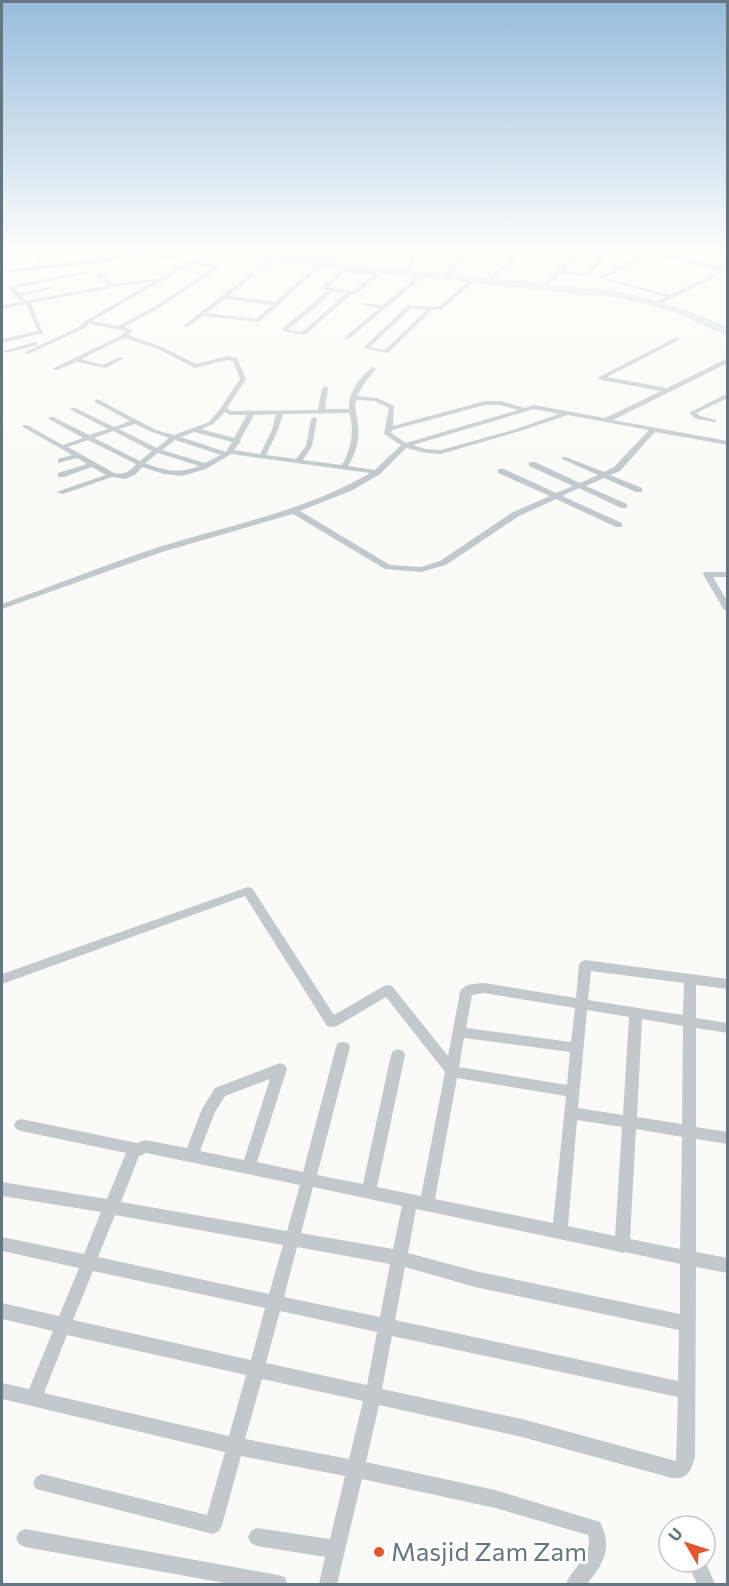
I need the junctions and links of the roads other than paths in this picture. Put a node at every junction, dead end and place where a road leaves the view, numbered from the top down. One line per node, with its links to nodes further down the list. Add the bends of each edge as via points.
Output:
1 (38, 323): 14 (street)
2 (86, 323): 12 (street); 14 (street); 18 (street)
3 (127, 323): 12 (street)
4 (190, 323): 11 (street)
5 (292, 323): 6 (street, via 286,331 303,334)
6 (315, 323)
7 (364, 323): 16 (street)
8 (392, 323): 21 (street, via 366,348)
9 (416, 323): 21 (street)
10 (712, 323): 13 (highway)
11 (186, 326)
12 (118, 328): 15 (street, via 130,330)
13 (728, 331)
14 (44, 333): 18 (street); 19 (street)
15 (124, 336): 26 (street); 37 (street, via 193,365 235,359 243,379)
16 (347, 338)
17 (677, 339): 31 (street, via 601,378)
18 (54, 340): 20 (street); 22 (street)
19 (2, 341)
20 (4, 351): 23 (street)
21 (386, 352): 24 (street)
22 (26, 354)
23 (35, 357)
24 (378, 357)
25 (121, 358): 26 (street, via 104,367)
26 (77, 360): 28 (street)
27 (728, 360): 31 (street)
28 (56, 369)
29 (373, 369): 33 (street)
30 (325, 388): 38 (street)
31 (667, 390): 47 (street)
32 (728, 395): 48 (street, via 692,413)
33 (353, 398): 39 (street); 43 (street, via 384,402 392,407)
34 (97, 401): 46 (street)
35 (73, 409): 51 (street)
36 (525, 409): 41 (street); 49 (street, via 489,403); 59 (street)
37 (224, 410): 42 (street); 54 (street, via 211,423)
38 (321, 411): 39 (street); 40 (street)
39 (352, 411): 72 (street, via 354,443)
40 (280, 413): 42 (street); 64 (street)
41 (568, 413): 47 (street); 59 (street, via 441,452)
42 (251, 414): 57 (street)
43 (391, 416): 49 (street); 52 (street)
44 (51, 418): 56 (street)
45 (314, 419): 67 (street, via 309,446)
46 (136, 420): 51 (street); 55 (street)
47 (607, 420): 53 (street)
48 (714, 421)
49 (416, 422): 52 (street)
50 (25, 426): 60 (street)
51 (112, 429): 56 (street); 61 (street)
52 (389, 429): 59 (street, via 389,437)
53 (654, 429): 58 (street); 76 (street, via 620,467)
54 (195, 430): 55 (street); 57 (street)
55 (175, 437): 61 (street); 62 (street)
56 (88, 438): 60 (street); 68 (street)
57 (238, 441): 62 (street)
58 (728, 443)
59 (405, 445): 74 (street)
60 (63, 447): 63 (street)
61 (158, 451): 68 (street); 71 (street)
62 (228, 453): 64 (street); 71 (street)
63 (78, 456): 66 (street); 69 (street)
64 (262, 456): 67 (street)
65 (564, 458): 76 (street)
66 (62, 461)
67 (298, 461): 72 (street)
68 (141, 463): 71 (street, via 172,475); 75 (street, via 132,473)
69 (94, 464): 75 (street); 77 (street)
70 (532, 464): 78 (street)
71 (206, 466)
72 (344, 467): 74 (street)
73 (501, 471): 81 (street)
74 (377, 472): 83 (street)
75 (112, 475): 80 (street)
76 (604, 475): 78 (street); 79 (street)
77 (61, 476)
78 (579, 486): 81 (street); 82 (street)
79 (639, 490)
80 (60, 492)
81 (555, 497): 83 (street, via 516,514 443,562 421,570 388,567); 84 (street)
82 (624, 506)
83 (294, 511): 86 (street, via 159,550)
84 (619, 525)
85 (728, 575): 87 (street, via 707,574)
86 (2, 607)
87 (727, 609)
88 (2, 979): 99 (street, via 249,891 332,1022 388,990)
89 (690, 979): 90 (street); 91 (street, via 585,964); 93 (street)
90 (728, 984)
91 (581, 1004): 92 (street); 95 (street, via 484,988 469,990 463,998); 97 (street)
92 (636, 1013): 93 (street); 102 (street)
93 (690, 1022): 94 (street); 104 (street)
94 (728, 1028)
95 (459, 1032): 97 (street); 99 (street)
96 (343, 1047): 109 (street)
97 (578, 1048): 100 (street)
98 (398, 1055): 111 (street)
99 (452, 1071): 100 (street); 113 (street)
100 (574, 1092): 101 (street)
101 (572, 1113): 102 (street); 115 (street)
102 (629, 1122): 104 (street); 118 (street)
103 (21, 1125): 106 (street)
104 (689, 1132): 105 (street); 120 (street)
105 (728, 1138)
106 (136, 1149): 107 (street, via 145,1146); 114 (street)
107 (191, 1156): 108 (street); 108 (street, via 213,1099 220,1092 280,1069)
108 (248, 1168): 109 (street)
109 (306, 1181): 111 (street); 116 (street)
110 (2, 1189): 114 (street)
111 (368, 1193): 112 (street)
112 (410, 1201): 113 (street); 119 (street)
113 (427, 1204): 115 (street)
114 (111, 1207): 116 (street); 121 (street)
115 (560, 1232): 118 (street)
116 (292, 1239): 119 (street); 123 (street)
117 (2, 1244): 121 (street)
118 (622, 1246): 120 (street)
119 (400, 1258): 125 (street, via 475,1279); 127 (street)
120 (688, 1258): 122 (street); 125 (street)
121 (87, 1263): 123 (street); 126 (street)
122 (728, 1266)
123 (276, 1302): 127 (street); 128 (street)
124 (2, 1311): 126 (street)
125 (688, 1324): 130 (street)
126 (63, 1325): 128 (street); 132 (street)
127 (387, 1325): 130 (street); 131 (street)
128 (255, 1368): 131 (street); 133 (street)
129 (2, 1391): 132 (street)
130 (687, 1391): 131 (street, via 686,1457 680,1470 522,1428)
131 (373, 1395): 134 (street)
132 (33, 1399): 133 (street)
133 (235, 1446): 134 (street); 135 (street, via 213,1525)
134 (356, 1469): 138 (street); 141 (street, via 495,1499 594,1528 601,1544 594,1561)
135 (42, 1483)
136 (257, 1537): 138 (street)
137 (25, 1538): 139 (street)
138 (335, 1549): 140 (street)
139 (278, 1584)
140 (328, 1584)
141 (575, 1584)

